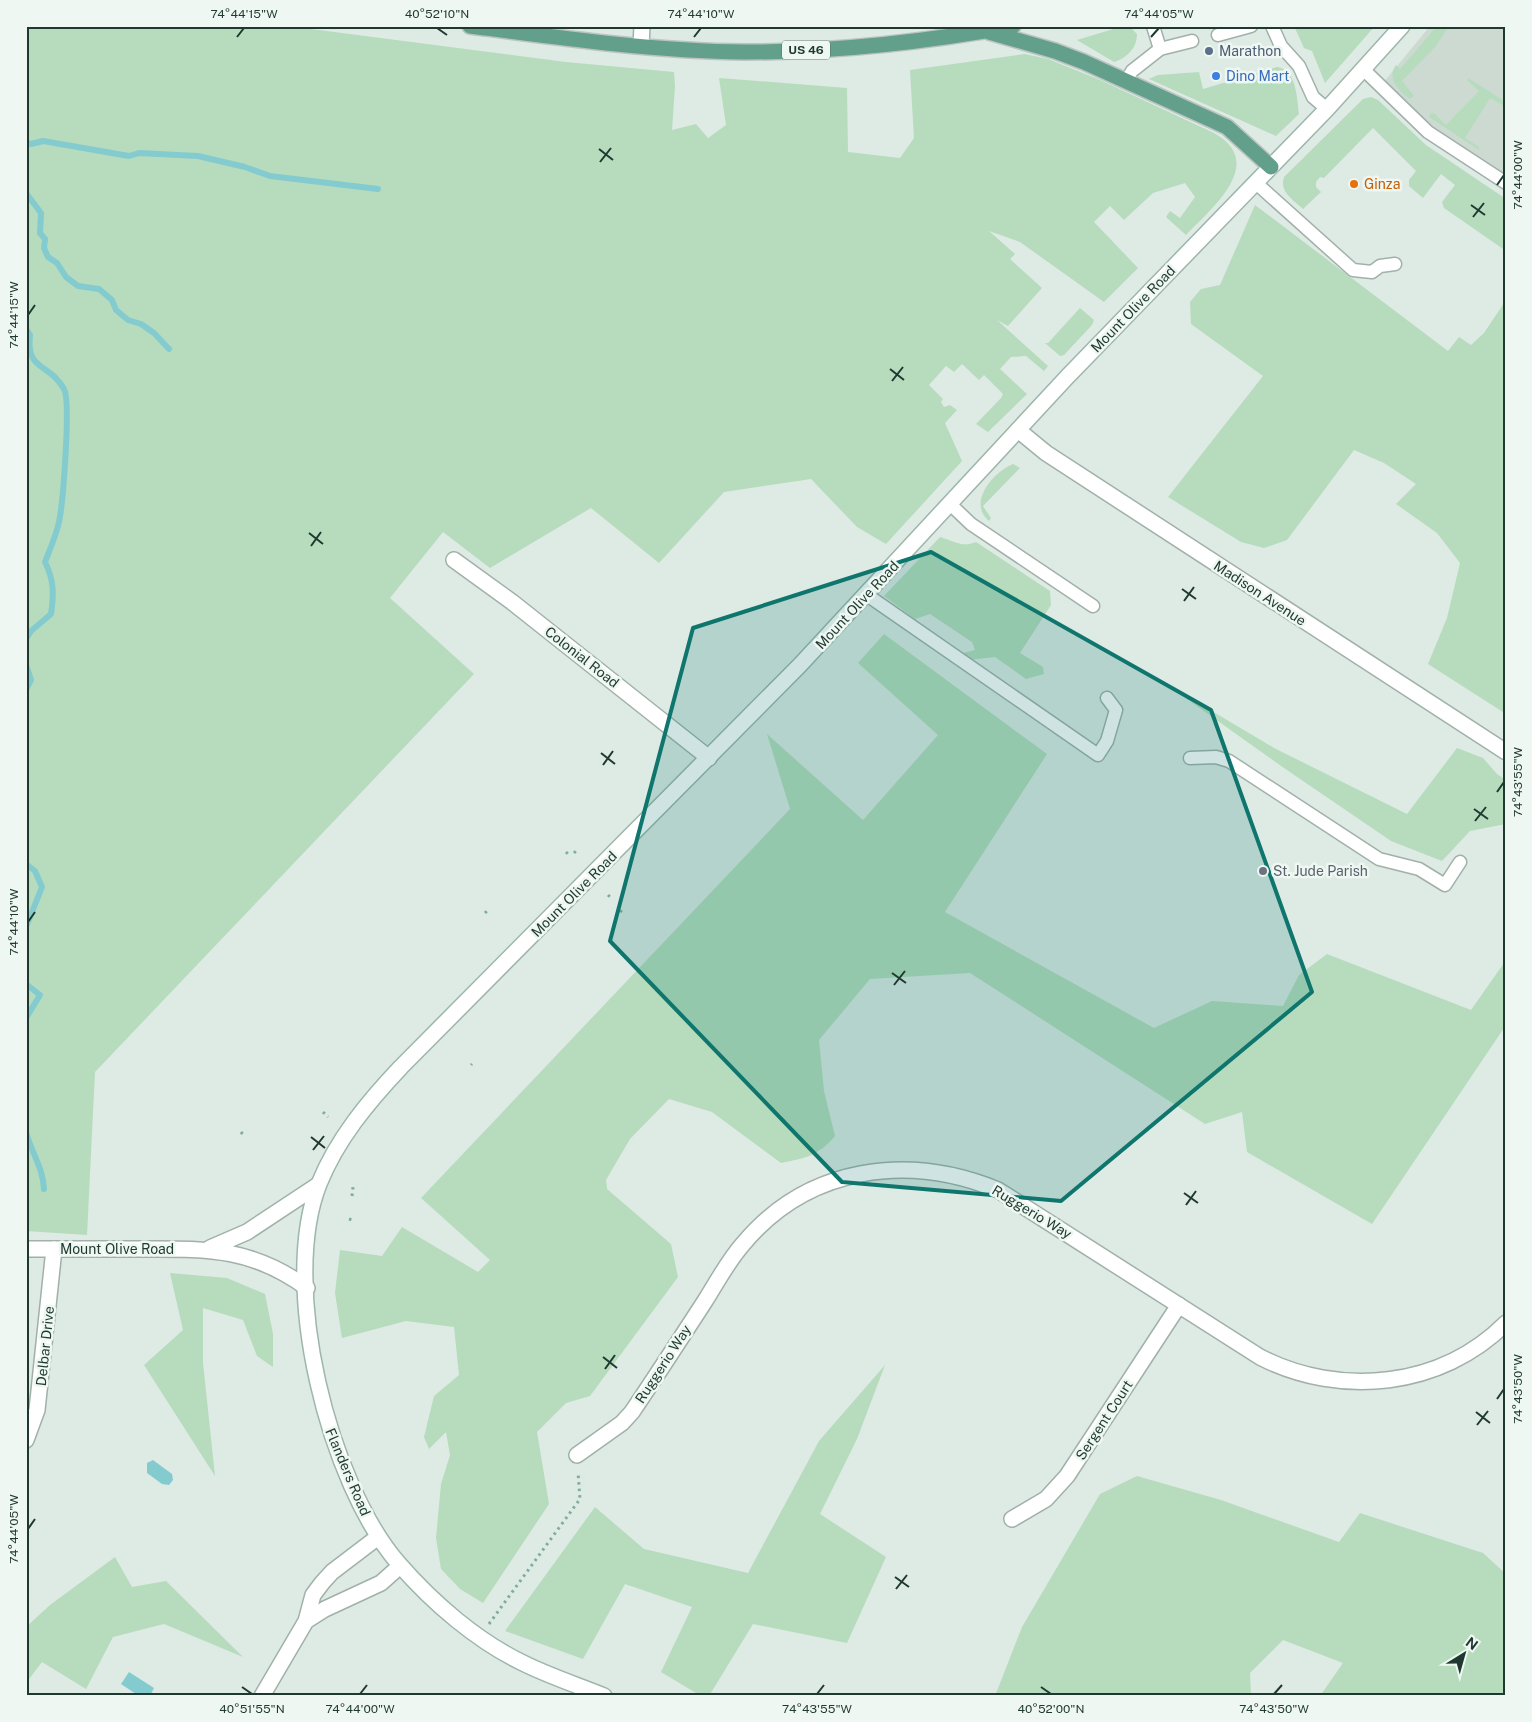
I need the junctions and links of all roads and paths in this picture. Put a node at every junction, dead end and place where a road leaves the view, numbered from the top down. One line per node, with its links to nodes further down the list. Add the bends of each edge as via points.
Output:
1 (470, 26): 11 (main road, US 46)
2 (642, 26): 11 (street)
3 (1013, 26): 8 (main road, US 46)
4 (1153, 26): 12 (lane)
5 (1251, 26): 9 (lane)
6 (1272, 26): 15 (lane, via 1281,46 1302,71 1313,97)
7 (1402, 26): 13 (street, Mount Olive Road)
8 (985, 31): 11 (main road, US 46, via 880,45 789,51); 14 (main road, via 1056,51)
9 (1218, 35)
10 (1192, 41): 12 (lane)
11 (641, 46)
12 (1160, 49): 14 (lane, via 1132,71)
13 (1363, 70): 15 (street, Mount Olive Road); 18 (lane, via 1428,132)
14 (1126, 80): 16 (main road, via 1227,127)
15 (1327, 109): 16 (street, Mount Olive Road)
16 (1271, 167): 17 (street, Mount Olive Road)
17 (1256, 183): 19 (lane, via 1353,270 1372,272 1380,266); 20 (street, Mount Olive Road)
18 (1506, 183)
19 (1395, 264)
20 (1018, 430): 21 (street, Mount Olive Road); 26 (street, Madison Avenue, via 1046,453)
21 (950, 504): 23 (street, Mount Olive Road); 24 (lane, via 971,524)
22 (454, 560): 27 (street, Colonial Road)
23 (867, 595): 25 (lane, via 1098,754 1107,741 1116,710); 27 (street, Mount Olive Road)
24 (1093, 606)
25 (1107, 698)
26 (1506, 752)
27 (709, 758): 36 (street, Mount Olive Road, via 387,1082 345,1134)
28 (1190, 758): 29 (lane, via 1216,757 1229,761 1379,859 1419,869 1445,886)
29 (1460, 862)
30 (623, 909): 31 (path)
31 (620, 912)
32 (323, 1112): 33 (path)
33 (328, 1117)
34 (241, 1132): 35 (path)
35 (244, 1137)
36 (318, 1185): 41 (street, Mount Olive Road); 44 (street, Mount Olive Road, via 247,1232)
37 (353, 1187): 38 (path)
38 (352, 1196)
39 (349, 1218): 40 (path)
40 (355, 1221)
41 (307, 1244): 45 (street, Flanders Road)
42 (26, 1248): 43 (street, Mount Olive Road)
43 (54, 1249): 44 (street, Mount Olive Road); 48 (street, Delbar Drive, via 37,1410)
44 (208, 1249): 45 (street, Mount Olive Road, via 261,1262)
45 (307, 1288): 51 (street, Flanders Road, via 317,1374 328,1426 352,1489)
46 (1179, 1305): 47 (street, Ruggerio Way, via 1272,1364 1321,1379 1356,1382 1385,1381 1440,1367 1469,1352); 49 (street, Ruggerio Way, via 998,1190 962,1176 932,1171 894,1169 858,1174 807,1193 754,1232 734,1256 632,1412); 50 (street, Sergent Court, via 1063,1480 1039,1504)
47 (1506, 1323)
48 (26, 1440)
49 (577, 1455): 54 (path, via 580,1499)
50 (1012, 1519)
51 (378, 1536): 52 (street, Flanders Road); 53 (street, via 322,1582 313,1595)
52 (400, 1566): 53 (street, via 381,1583); 54 (street, Flanders Road, via 439,1604)
53 (306, 1621): 55 (street)
54 (480, 1636): 56 (street, Flanders Road, via 523,1663)
55 (262, 1696)
56 (604, 1696)

